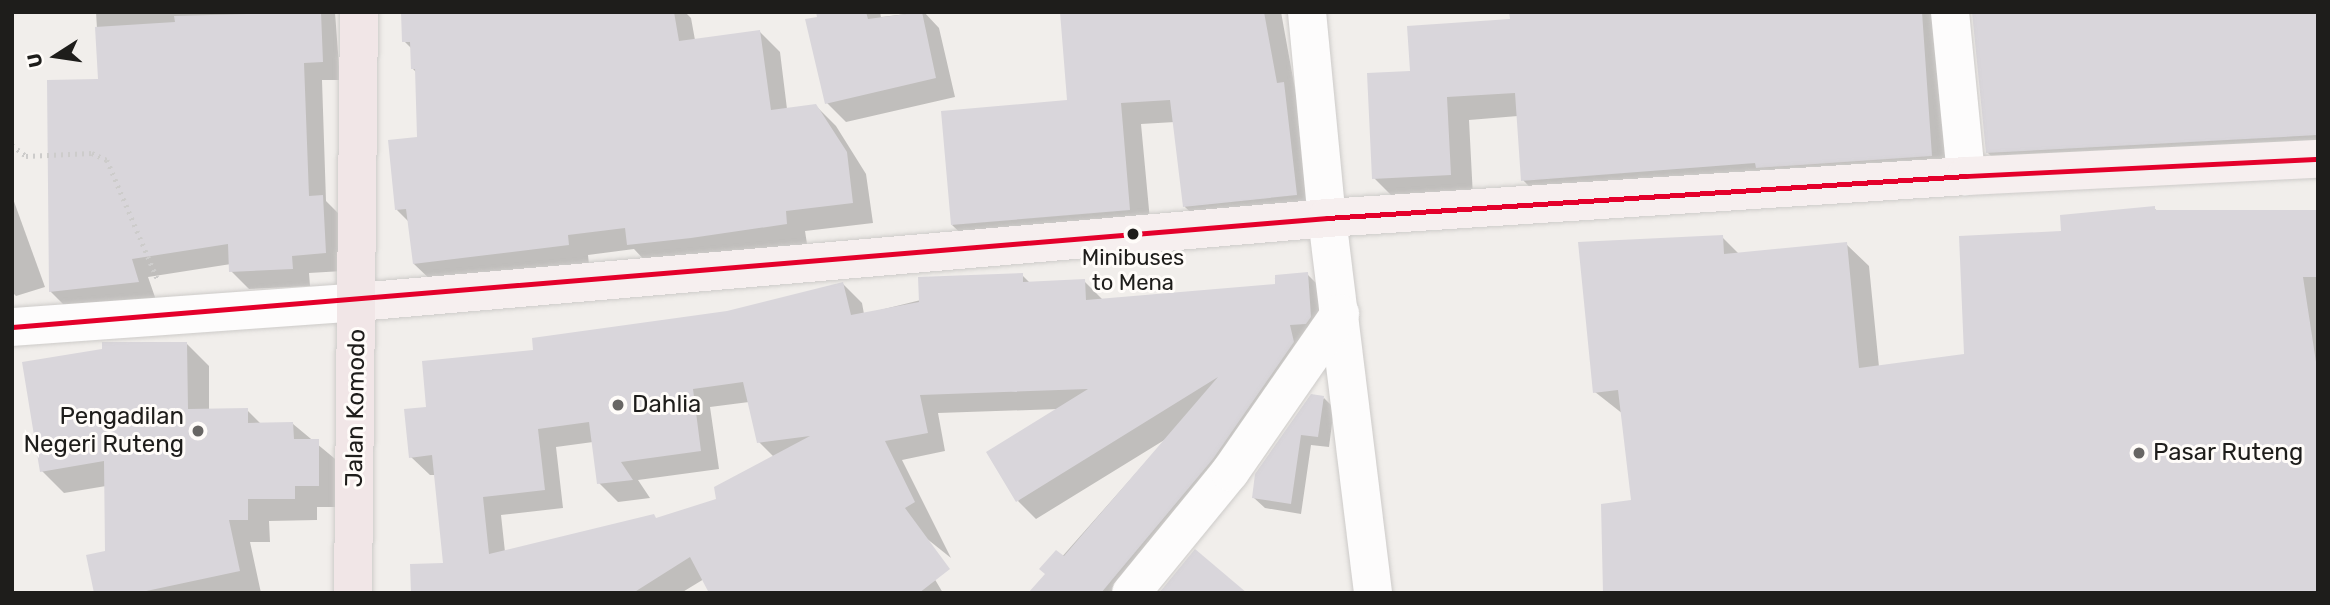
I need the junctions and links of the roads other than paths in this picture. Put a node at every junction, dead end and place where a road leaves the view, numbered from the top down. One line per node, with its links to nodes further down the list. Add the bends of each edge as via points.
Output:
1 (359, 12): 7 (highway, Jalan Komodo)
2 (1307, 12): 6 (street)
3 (1951, 12): 5 (street)
4 (2318, 159): 5 (main road)
5 (1966, 176): 6 (main road)
6 (1327, 218): 7 (main road); 8 (street)
7 (358, 302): 9 (street); 10 (highway, Jalan Komodo)
8 (1340, 313): 11 (street, via 1230,472); 12 (street)
9 (12, 327)
10 (353, 593)
11 (1130, 593)
12 (1373, 593)

